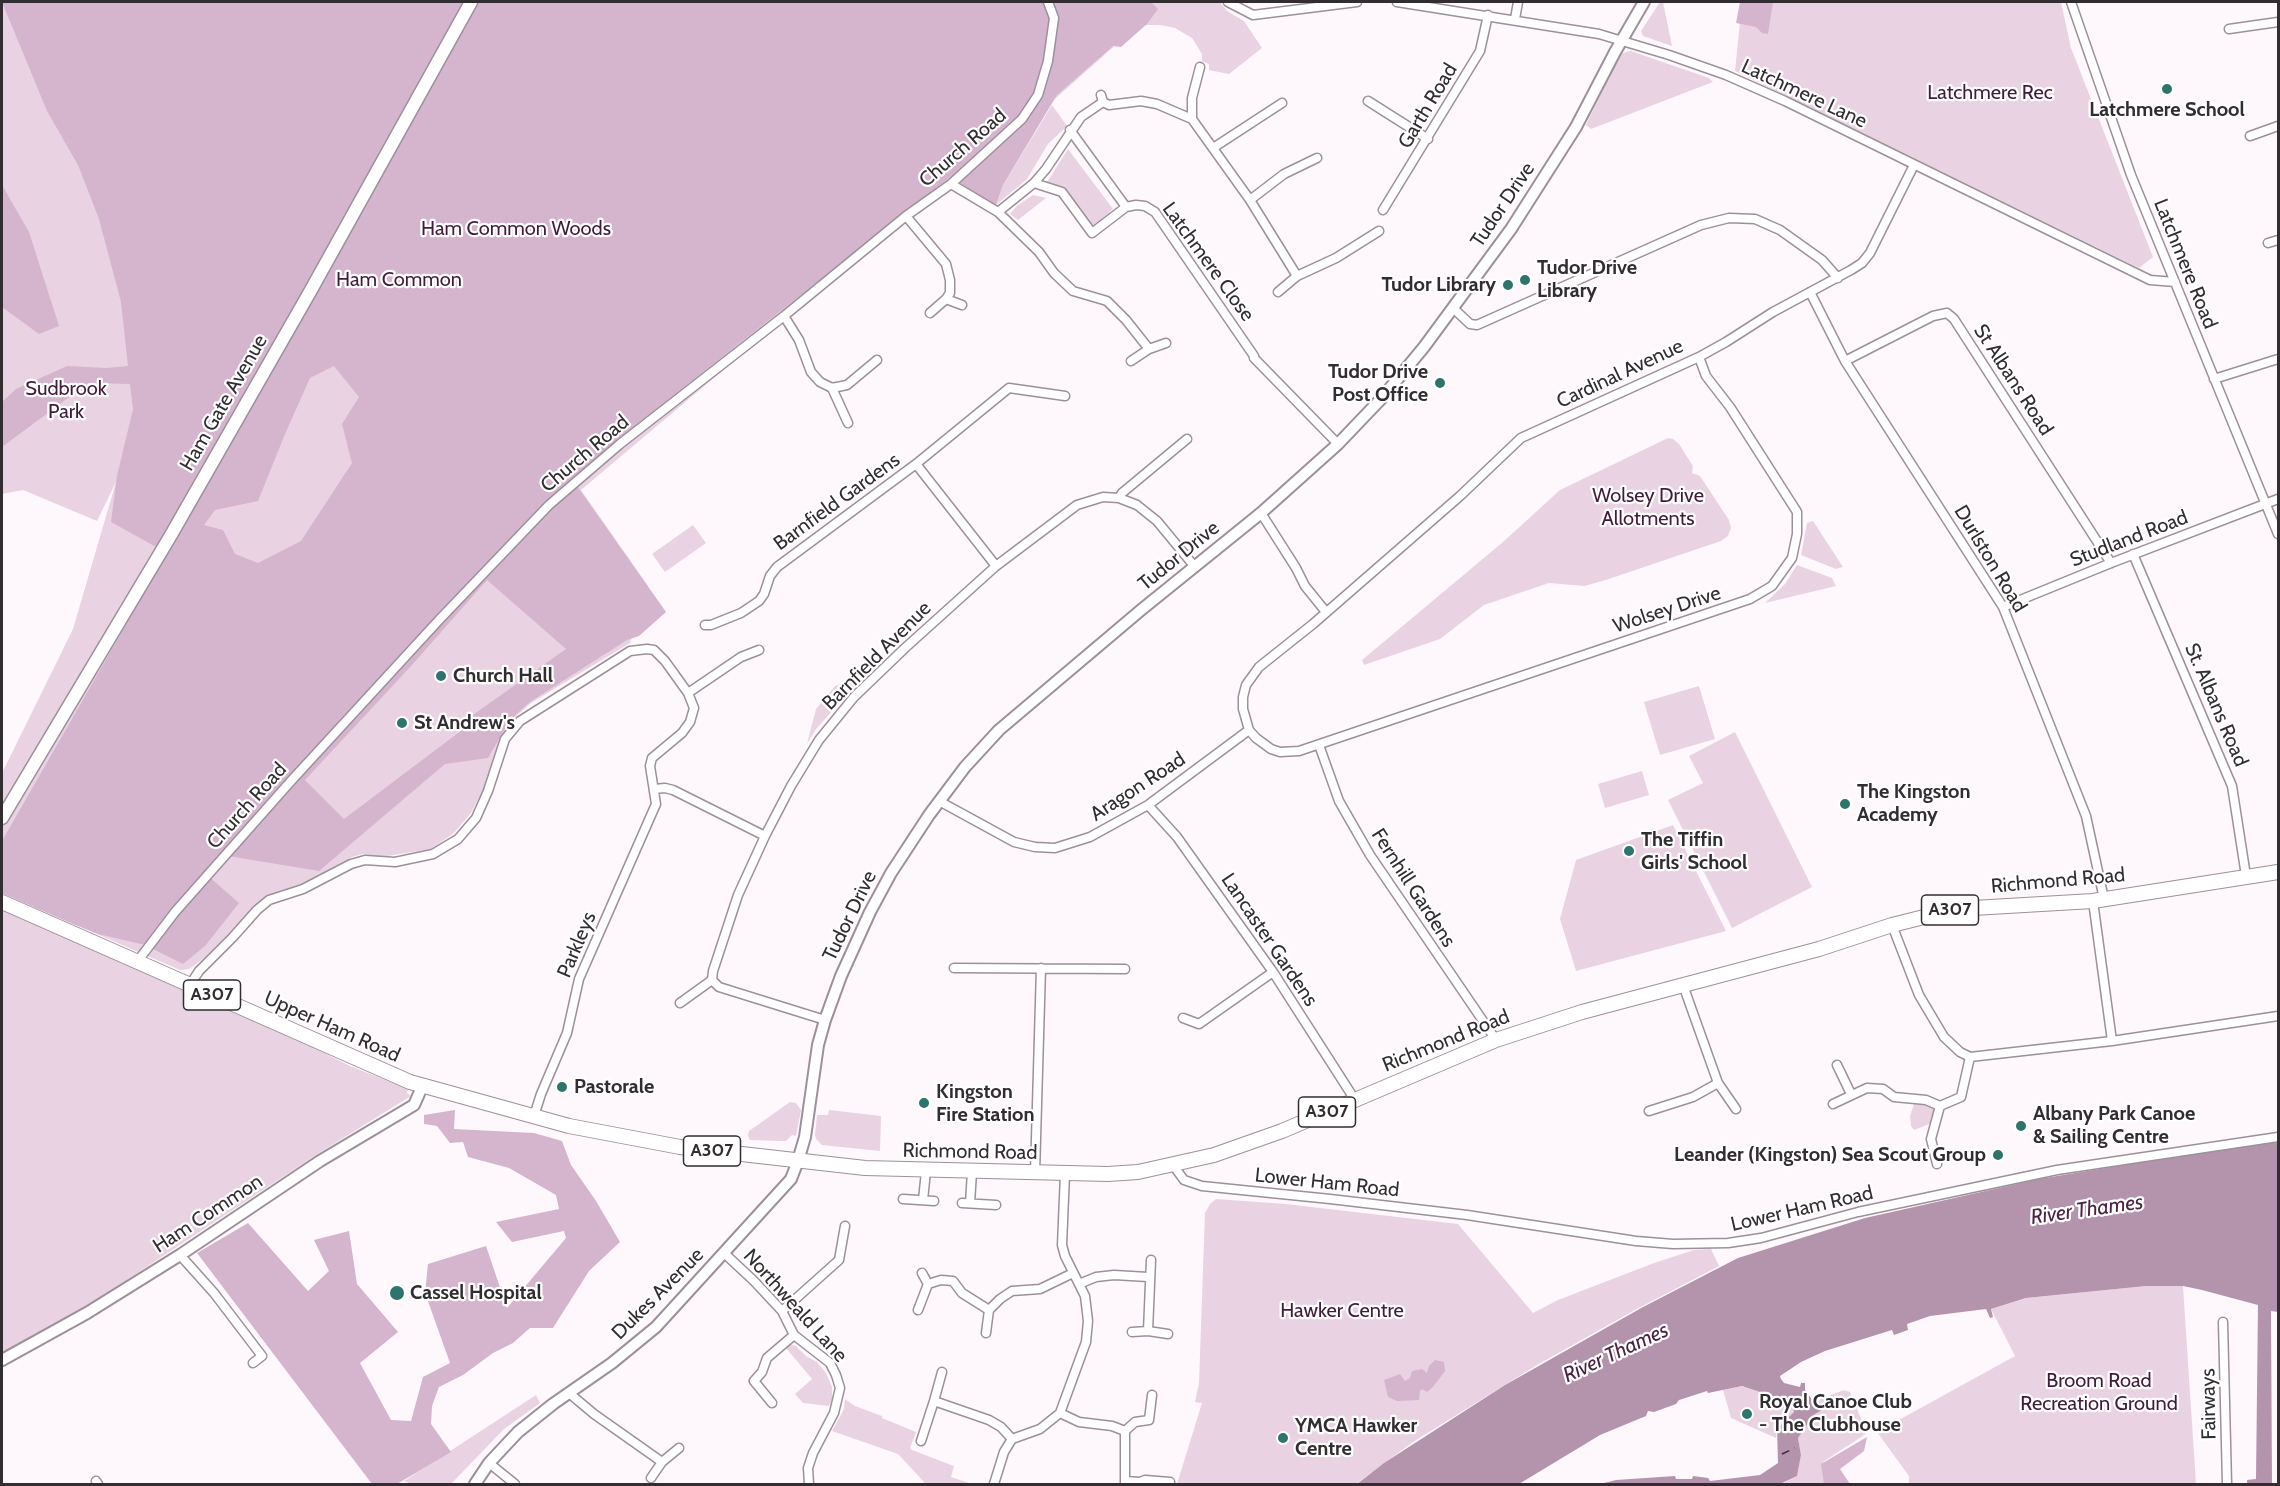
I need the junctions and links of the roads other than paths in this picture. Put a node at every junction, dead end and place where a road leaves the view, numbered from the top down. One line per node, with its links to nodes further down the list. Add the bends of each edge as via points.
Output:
1 (471, 2): 78 (main road, Ham Gate Avenue, via 306,301)
2 (1048, 2): 26 (street, Church Road, via 1054,18 1038,95 1023,119)
3 (1228, 2): 4 (street, via 1253,15)
4 (1358, 2)
5 (1397, 2): 9 (street, Latchmere Lane)
6 (1518, 2): 10 (street)
7 (1644, 2): 13 (street, Tudor Drive)
8 (2071, 2): 37 (street, Latchmere Road, via 2131,175)
9 (1488, 15): 10 (street, Latchmere Lane); 21 (street, Garth Road, via 1480,51)
10 (1515, 19): 13 (street, Latchmere Lane, via 1576,29)
11 (2278, 22): 12 (street)
12 (2229, 29)
13 (1620, 42): 24 (street, Latchmere Lane, via 1726,75); 42 (street, Tudor Drive, via 1576,127 1511,229)
14 (1200, 68): 17 (street, via 1192,98)
15 (1368, 101): 21 (street)
16 (1282, 103): 22 (street)
17 (1192, 119): 19 (street, via 1157,104 1141,101 1109,105 1102,99); 22 (street)
18 (2278, 126): 20 (street)
19 (1070, 130): 25 (street); 28 (street)
20 (2250, 136)
21 (1428, 139): 29 (street, Garth Road)
22 (1213, 148): 27 (street)
23 (1317, 158): 27 (street, via 1284,174)
24 (1914, 165): 36 (street, Cardinal Avenue, via 1870,253); 37 (street, Latchmere Lane, via 2150,280)
25 (1034, 183): 28 (street, via 1062,192 1092,233); 30 (street)
26 (951, 184): 30 (street); 31 (street, Church Road)
27 (1250, 200): 35 (street)
28 (1126, 207): 57 (street, Latchmere Close, via 1145,206 1155,212 1254,357)
29 (1383, 210)
30 (998, 212): 46 (street, via 1073,291 1107,301)
31 (906, 216): 40 (street, via 946,264 950,280); 44 (street, Church Road)
32 (1379, 231): 35 (street)
33 (2278, 240): 34 (street)
34 (2268, 243)
35 (1298, 276): 38 (street)
36 (1838, 278): 39 (street, Cardinal Avenue); 42 (street, via 1822,260 1780,230 1755,219 1729,218 1701,225 1477,325 1470,324)
37 (2175, 282): 52 (street, Latchmere Road)
38 (1278, 292)
39 (1810, 292): 47 (street, Cardinal Avenue); 51 (street, Durlston Road)
40 (946, 299): 41 (street); 43 (street)
41 (962, 305)
42 (1453, 308): 57 (street, Tudor Drive, via 1381,399)
43 (930, 313)
44 (784, 316): 53 (street, via 799,340 811,372); 85 (street, Church Road, via 620,444 549,505 291,781 175,912)
45 (1167, 343): 46 (street)
46 (1149, 349): 50 (street)
47 (1699, 357): 69 (street, Cardinal Avenue, via 1521,438); 74 (street, Wolsey Drive, via 1706,376 1797,512 1792,558 1772,586 1750,599)
48 (2278, 359): 52 (street)
49 (877, 360): 53 (street, via 847,385)
50 (1131, 361)
51 (1845, 361): 65 (street, St Albans Road, via 1933,316 1947,313); 68 (street, Durlston Road)
52 (2214, 379): 61 (street, Latchmere Road)
53 (832, 388): 55 (street)
54 (1065, 396): 58 (street, Barnfield Gardens, via 1009,388)
55 (848, 423)
56 (1187, 439): 59 (street)
57 (1338, 444): 62 (street, Tudor Drive)
58 (916, 464): 66 (street, Barnfield Gardens); 70 (street, Barnfield Gardens, via 777,567 759,601 741,613)
59 (1119, 498): 66 (street, Barnfield Avenue, via 1103,497 1077,504); 67 (street, via 1146,511)
60 (2278, 499): 61 (street, Studland Road)
61 (2267, 503): 63 (street, Latchmere Road); 64 (street, Studland Road)
62 (1261, 513): 67 (street, Tudor Drive); 69 (street, via 1305,586)
63 (2278, 534)
64 (2133, 554): 65 (street, Studland Road); 81 (street, St. Albans Road, via 2232,786)
65 (2111, 563): 68 (street, Studland Road)
66 (996, 566): 79 (street, Barnfield Avenue, via 854,697 819,740)
67 (1195, 567): 76 (street, Tudor Drive, via 999,730)
68 (2003, 607): 82 (street, Durlston Road, via 2086,816)
69 (1326, 612): 73 (street, via 1252,675 1246,685 1243,709)
70 (705, 625)
71 (759, 650): 72 (street, via 741,657)
72 (688, 693): 75 (street, Parkleys, via 693,708 690,722 652,758); 91 (street, via 654,650 630,651 520,721 505,739 476,818 458,839 433,854 395,862 365,860 351,864 303,889 269,900)
73 (1249, 730): 74 (street, via 1264,745 1280,752); 77 (street, Aragon Road)
74 (1319, 745): 97 (street, Fernhill Gardens, via 1339,801 1370,855)
75 (654, 789): 79 (street, via 673,790); 109 (street, Parkleys, via 656,804 579,979 567,1032)
76 (939, 801): 77 (street, Aragon Road, via 1014,842 1055,848 1090,837); 96 (street, Tudor Drive, via 874,905)
77 (1148, 805): 89 (street, Lancaster Gardens, via 1177,837)
78 (2, 818)
79 (765, 836): 90 (street, Barnfield Avenue, via 738,895)
80 (2278, 872): 81 (main road, Richmond Road / A307)
81 (2246, 876): 82 (main road, Richmond Road / A307)
82 (2099, 900): 84 (main road, Richmond Road / A307, via 1956,909); 98 (street, Durlston Road)
83 (2, 902): 85 (main road, Upper Ham Road / A307)
84 (1892, 925): 92 (main road, Richmond Road / A307); 99 (street, via 1919,995 1944,1037)
85 (137, 962): 91 (main road, Upper Ham Road / A307)
86 (954, 968): 87 (street)
87 (1041, 968): 88 (street); 117 (street)
88 (1125, 969)
89 (1273, 972): 95 (street, via 1198,1024); 104 (street, Lancaster Gardens)
90 (712, 980): 93 (street); 96 (street, via 718,987)
91 (190, 985): 102 (main road, Upper Ham Road / A307)
92 (1683, 985): 97 (main road, Richmond Road / A307); 101 (street)
93 (680, 1003)
94 (2278, 1016): 98 (street)
95 (1183, 1018)
96 (825, 1020): 112 (street, Tudor Drive)
97 (1496, 1040): 104 (main road, Richmond Road / A307)
98 (2112, 1041): 99 (street)
99 (1970, 1057): 106 (street, via 1961,1097)
100 (1837, 1065): 103 (street)
101 (1718, 1083): 107 (street); 108 (street, via 1693,1097)
102 (422, 1087): 109 (main road, Upper Ham Road / A307); 125 (street, Ham Common, via 414,1105 320,1161)
103 (1851, 1094): 105 (street); 106 (street, via 1867,1088 1883,1089 1894,1097 1926,1100)
104 (1355, 1100): 113 (main road, Richmond Road / A307, via 1282,1131)
105 (1833, 1104)
106 (1940, 1106): 114 (street, via 1931,1138)
107 (1736, 1109)
108 (1649, 1111)
109 (534, 1116): 110 (main road, Upper Ham Road / A307)
110 (625, 1137): 112 (main road, Richmond Road / A307)
111 (2278, 1137): 113 (street, Lower Ham Road, via 2057,1170 1728,1243 1636,1241 1456,1214 1202,1186 1181,1177)
112 (798, 1161): 115 (main road, Richmond Road / A307); 124 (street, Dukes Avenue, via 791,1179)
113 (1177, 1164): 118 (main road, Richmond Road / A307, via 1138,1172)
114 (1937, 1164)
115 (926, 1171): 116 (main road, Richmond Road / A307); 120 (street)
116 (972, 1172): 117 (main road, Richmond Road / A307); 122 (street, via 966,1203)
117 (1035, 1173): 118 (main road, Richmond Road / A307)
118 (1065, 1174): 127 (street, via 1062,1245)
119 (903, 1199): 120 (street)
120 (923, 1200): 121 (street)
121 (934, 1201)
122 (996, 1205)
123 (845, 1226): 134 (street, via 839,1260)
124 (723, 1253): 134 (street, Northweald Lane); 144 (street, Dukes Avenue, via 656,1327)
125 (180, 1255): 141 (street, Ham Common); 142 (street, via 262,1356)
126 (1150, 1260): 129 (street)
127 (1073, 1272): 131 (street); 133 (street, via 1040,1289 1012,1291)
128 (922, 1273): 130 (street)
129 (1148, 1277): 131 (street, via 1114,1275); 136 (street)
130 (928, 1284): 132 (street); 133 (street, via 953,1281 962,1293)
131 (1080, 1284): 148 (street, via 1088,1321 1086,1341)
132 (918, 1310)
133 (989, 1310): 138 (street)
134 (782, 1311): 140 (street, Northweald Lane)
135 (2223, 1322): 162 (street, Fairways)
136 (1148, 1331): 137 (street); 139 (street)
137 (1132, 1332)
138 (986, 1333)
139 (1168, 1334)
140 (794, 1335): 147 (street, via 767,1358 754,1381); 160 (street, Northweald Lane, via 830,1363 840,1388 834,1413 808,1468)
141 (2, 1360)
142 (253, 1363)
143 (942, 1372): 146 (street)
144 (569, 1393): 153 (street); 154 (street, Dukes Avenue, via 518,1432)
145 (1152, 1395): 149 (street, via 1149,1420 1135,1422)
146 (934, 1401): 150 (street, via 989,1420); 151 (street)
147 (772, 1403)
148 (1060, 1413): 149 (street, via 1079,1422); 150 (street, via 1040,1429)
149 (1125, 1431): 157 (street)
150 (1012, 1439): 161 (street)
151 (921, 1441)
152 (679, 1448): 153 (street)
153 (662, 1462): 155 (street)
154 (489, 1463): 158 (street, Dukes Avenue); 159 (street)
155 (651, 1478)
156 (1170, 1482): 157 (street)
157 (1125, 1483)
158 (475, 1485)
159 (515, 1485)
160 (809, 1485)
161 (994, 1485)
162 (2227, 1485)

